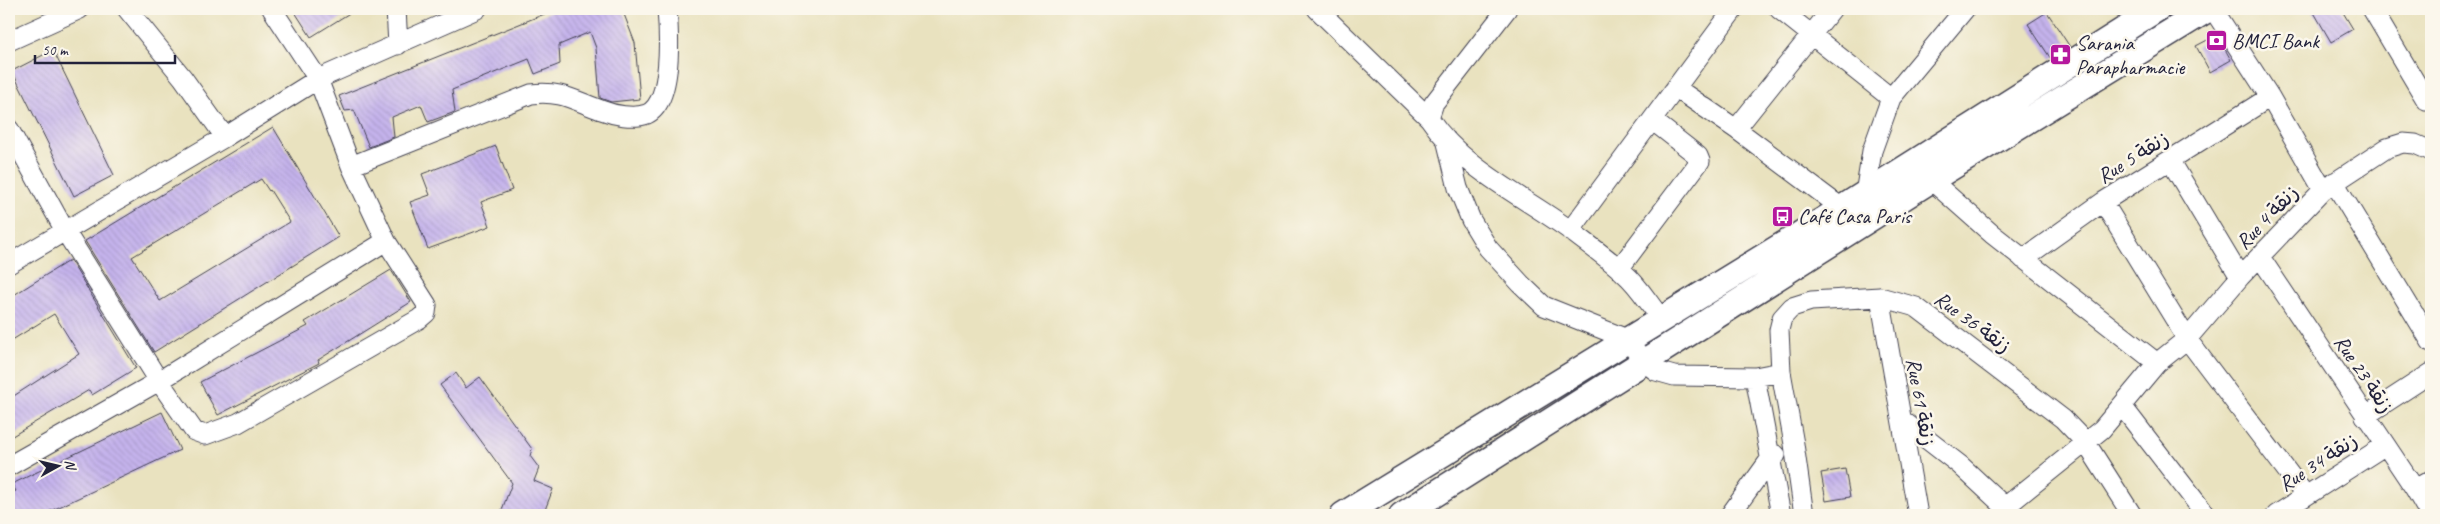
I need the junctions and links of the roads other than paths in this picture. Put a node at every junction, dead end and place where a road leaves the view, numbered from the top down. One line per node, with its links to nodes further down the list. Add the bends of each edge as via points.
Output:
1 (80, 9): 18 (street)
2 (127, 9): 29 (street, via 183,78)
3 (272, 9): 20 (street)
4 (396, 9): 19 (street)
5 (477, 9): 19 (street)
6 (667, 9): 33 (street, via 669,34 664,89 658,105 647,114 621,116 562,95 548,92 531,94)
7 (1317, 9): 25 (street)
8 (1507, 9): 25 (street, via 1434,103)
9 (1734, 9): 21 (street)
10 (1778, 9): 17 (street)
11 (1832, 9): 17 (street)
12 (1964, 9): 23 (street)
13 (2208, 9): 34 (main road)
14 (2213, 9): 22 (street)
15 (2372, 9): 24 (street)
16 (2150, 11): 36 (main road)
17 (1811, 35): 23 (street); 27 (street)
18 (9, 41)
19 (398, 45): 20 (street)
20 (318, 79): 29 (street); 33 (street)
21 (1676, 88): 26 (street); 27 (street)
22 (2270, 97): 32 (street, Rue 5 زنقة); 35 (street)
23 (1892, 98): 36 (street, via 1872,150)
24 (2426, 100)
25 (1429, 118): 30 (street)
26 (1652, 120): 39 (street); 45 (street, via 1698,156 1700,161)
27 (1736, 129): 38 (street)
28 (11, 137): 40 (street)
29 (225, 137): 40 (street)
30 (1446, 138): 39 (street, via 1467,160 1512,194); 49 (street, via 1458,188 1471,220 1488,248 1544,306)
31 (2431, 151): 35 (street, Rue 4 زنقة, via 2403,143 2387,148)
32 (2170, 160): 37 (street, Rue 5 زنقة); 46 (street)
33 (351, 166): 41 (street)
34 (1931, 180): 43 (street); 52 (main road)
35 (2328, 186): 42 (street, Rue 4 زنقة); 51 (street)
36 (1864, 194): 38 (main road)
37 (2103, 202): 43 (street, Rue 5 زنقة); 50 (street)
38 (1843, 208): 48 (main road)
39 (1570, 230): 45 (street)
40 (65, 232): 44 (street); 57 (street)
41 (386, 241): 57 (street); 57 (street, via 427,305 426,313 418,319 238,423 205,435 194,431)
42 (2260, 257): 46 (street, Rue 4 زنقة); 59 (street, Rue 23 زنقة)
43 (2023, 258): 53 (street)
44 (9, 264)
45 (1620, 269): 48 (street)
46 (2240, 277): 50 (street, Rue 4 زنقة)
47 (1880, 297): 54 (street, Rue 36 زنقة, via 1811,301 1792,307 1782,318 1779,330); 60 (street, Rue 61 زنقة); 61 (street, Rue 36 زنقة, via 1916,307 2063,419)
48 (1661, 318): 49 (main road)
49 (1627, 339): 52 (street); 69 (main road)
50 (2187, 339): 53 (street, Rue 4 زنقة); 67 (street)
51 (2431, 342)
52 (1644, 362): 56 (street, via 1656,371 1674,376); 70 (main road)
53 (2157, 363): 58 (street, Rue 4 زنقة)
54 (1781, 372): 56 (street); 62 (street, Rue 36 زنقة)
55 (2431, 373): 59 (street)
56 (1755, 377): 64 (street)
57 (159, 381): 65 (street)
58 (2122, 406): 61 (street, Rue 4 زنقة); 76 (street)
59 (2365, 416): 63 (street, Rue 23 زنقة)
60 (1902, 420): 68 (street, via 1960,465); 74 (street, Rue 61 زنقة)
61 (2086, 443): 68 (street, Rue 4 زنقة); 75 (street, Rue 36 زنقة)
62 (1794, 444): 64 (street); 73 (street, Rue 36 زنقة)
63 (2384, 446): 66 (street, Rue 23 زنقة); 67 (street, Rue 34 زنقة)
64 (1770, 458): 71 (street); 72 (street)
65 (9, 466)
66 (2423, 485): 78 (street, Rue 23 زنقة)
67 (2306, 496): 77 (street, Rue 34 زنقة)
68 (2008, 511)
69 (1343, 515)
70 (1402, 515)
71 (1730, 515)
72 (1781, 515)
73 (1804, 515)
74 (1918, 515)
75 (2132, 515)
76 (2206, 515)
77 (2276, 515)
78 (2430, 515)

